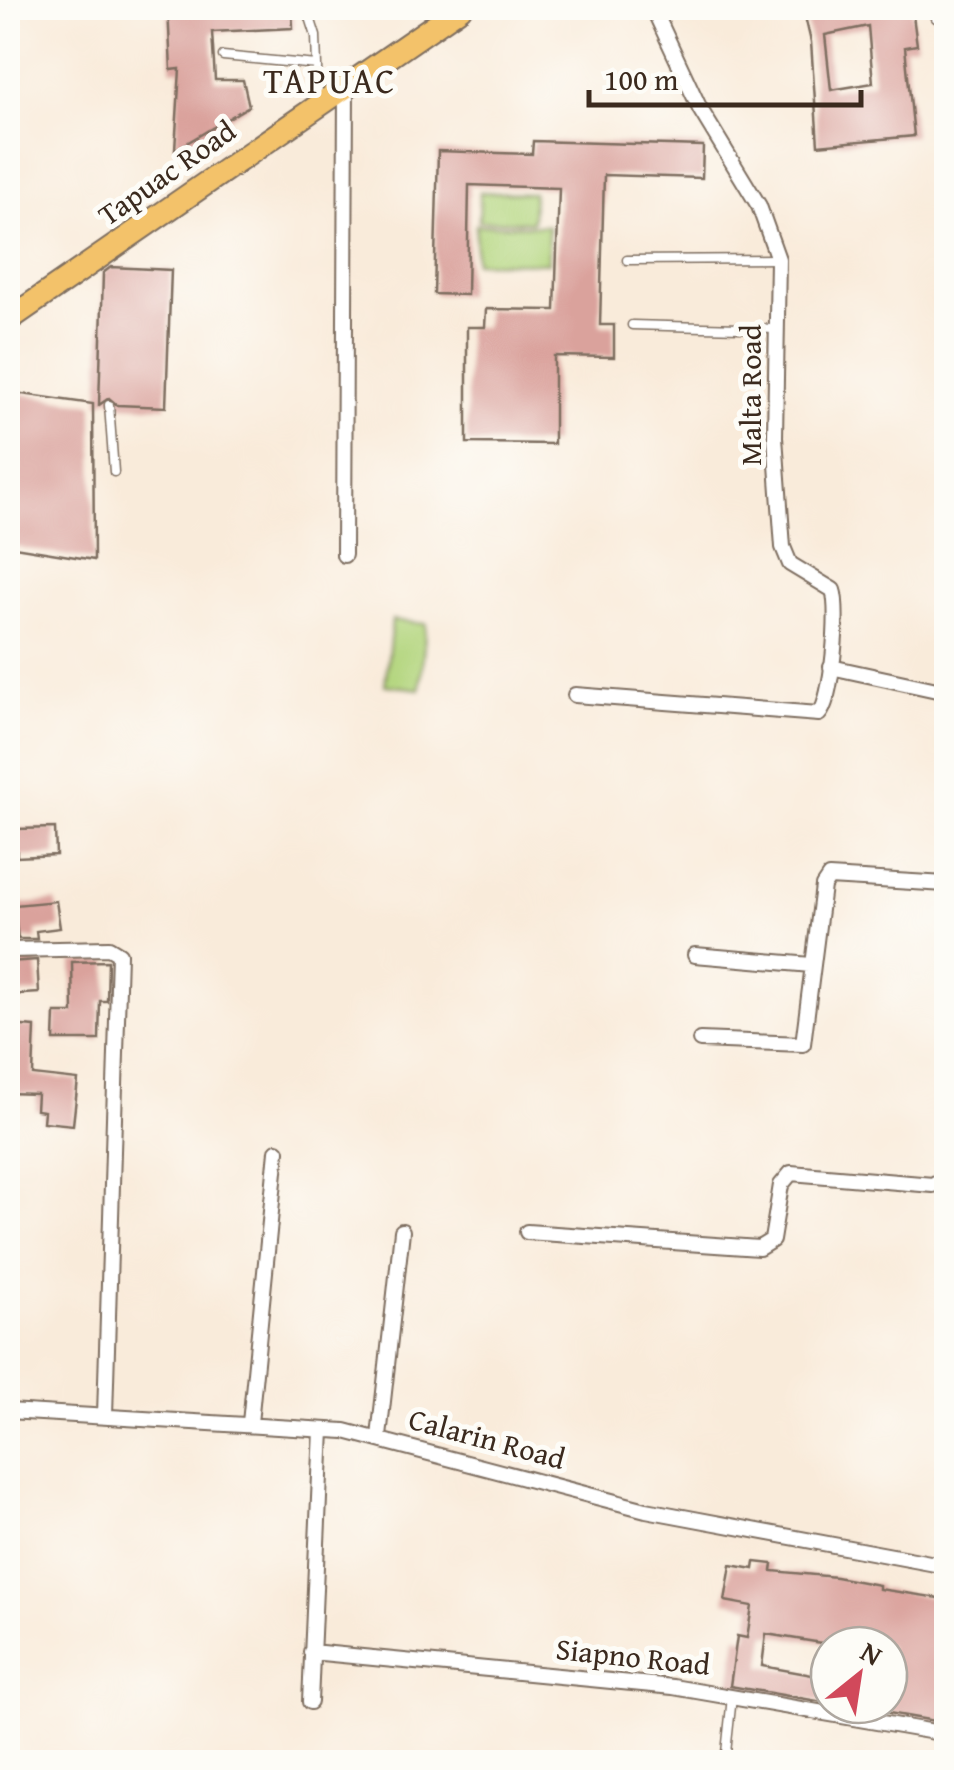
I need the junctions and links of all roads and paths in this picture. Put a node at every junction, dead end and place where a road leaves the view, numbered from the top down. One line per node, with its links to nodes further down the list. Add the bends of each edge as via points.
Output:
1 (307, 8): 7 (lane)
2 (460, 8): 8 (main road, Tapuac Road)
3 (653, 8): 10 (street, Malta Road, via 700,109 759,206)
4 (932, 8): 5 (lane)
5 (946, 24)
6 (223, 56): 7 (lane)
7 (317, 65): 9 (lane)
8 (346, 84): 9 (main road, Tapuac Road); 17 (street)
9 (318, 103): 12 (main road, Tapuac Road, via 110,257)
10 (778, 259): 11 (lane); 14 (street, Malta Road)
11 (627, 260)
12 (8, 320)
13 (632, 325): 14 (lane)
14 (779, 329): 18 (street, Malta Road, via 775,437 783,547 790,564 834,590)
15 (110, 405): 16 (lane)
16 (114, 472)
17 (344, 555)
18 (831, 667): 19 (street); 20 (street, via 819,714)
19 (946, 692)
20 (576, 694)
21 (946, 884): 24 (street, via 829,877 822,886)
22 (8, 950): 31 (street, via 109,948 119,954)
23 (695, 955): 24 (street)
24 (811, 965): 25 (street, via 803,1044)
25 (700, 1040)
26 (277, 1151): 32 (street)
27 (946, 1156): 29 (street, via 946,1176 934,1185 791,1173 781,1185 772,1240 759,1248)
28 (402, 1232): 34 (street)
29 (527, 1232)
30 (8, 1411): 31 (street, Calarin Road)
31 (105, 1415): 32 (street, Calarin Road)
32 (250, 1424): 33 (street, Calarin Road)
33 (322, 1430): 34 (street, Calarin Road); 36 (street)
34 (378, 1437): 35 (street, Calarin Road, via 646,1510)
35 (946, 1566)
36 (311, 1652): 37 (street, Siapno Road); 38 (street)
37 (732, 1696): 39 (street, Siapno Road); 40 (lane)
38 (310, 1702)
39 (946, 1734)
40 (725, 1762)

